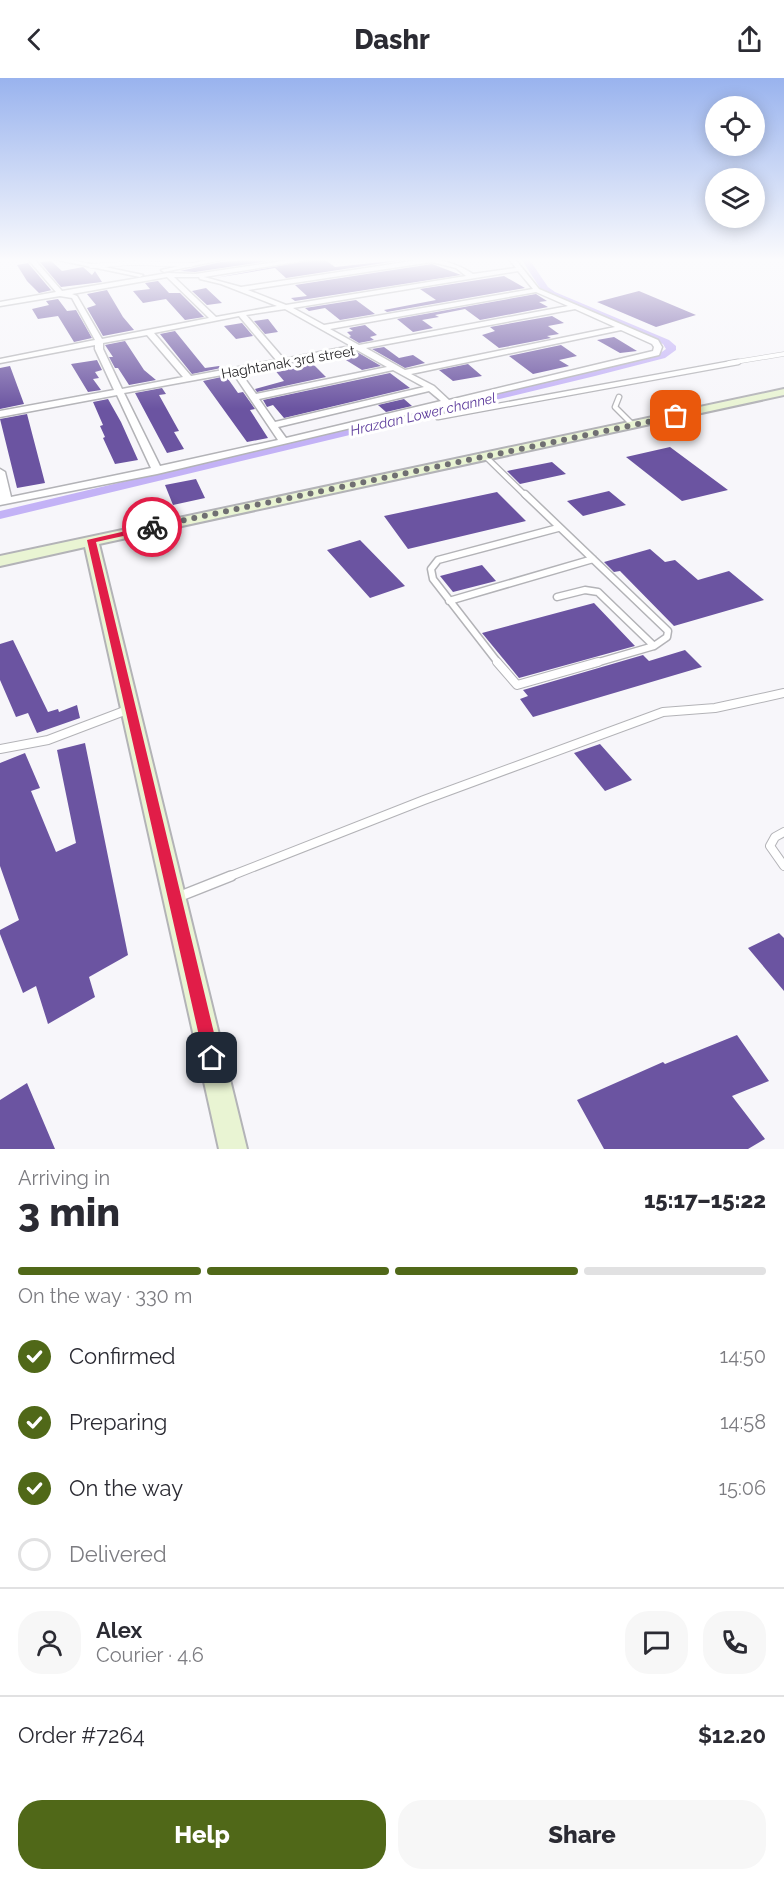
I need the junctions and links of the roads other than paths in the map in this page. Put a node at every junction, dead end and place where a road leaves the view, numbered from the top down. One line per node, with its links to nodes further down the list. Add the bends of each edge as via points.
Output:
1 (81, 309): 13 (street)
2 (204, 309): 9 (street)
3 (279, 309): 8 (street)
4 (288, 309): 10 (street)
5 (430, 309): 10 (street)
6 (565, 309): 14 (street, Haghtanak 3rd street)
7 (579, 309): 11 (street)
8 (241, 314): 9 (street); 17 (street)
9 (214, 319): 12 (street)
10 (322, 328): 14 (street)
11 (621, 328): 20 (street); 27 (street, via 655,342 656,352)
12 (148, 331): 13 (street); 21 (street)
13 (99, 341): 16 (street); 23 (street, via 99,349)
14 (357, 349): 17 (street, Haghtanak 3rd street); 18 (street)
15 (784, 354): 29 (lane)
16 (0, 361)
17 (283, 363): 19 (street, Haghtanak 3rd street)
18 (393, 368): 20 (street); 25 (street)
19 (236, 371): 21 (street, Haghtanak 3rd street); 25 (street)
20 (403, 372): 22 (street)
21 (190, 380): 23 (street, Haghtanak 3rd street)
22 (431, 388): 27 (street); 30 (street)
23 (120, 392): 28 (street, Haghtanak 3rd street); 34 (street)
24 (784, 392): 31 (main road)
25 (255, 397): 30 (street)
26 (619, 397): 31 (lane, via 615,407)
27 (447, 402): 32 (street)
28 (0, 414)
29 (438, 417)
30 (274, 425): 32 (street)
31 (633, 425): 33 (main road)
32 (283, 440): 34 (street)
33 (485, 456): 37 (lane); 38 (main road)
34 (157, 471): 36 (street)
35 (0, 472): 36 (street)
36 (4, 502)
37 (558, 528): 39 (lane); 42 (lane, via 438,560 430,569)
38 (91, 540): 40 (main road); 45 (main road)
39 (593, 559): 42 (lane); 43 (lane, via 668,632 665,641)
40 (0, 561)
41 (556, 597): 43 (lane, via 585,590 598,592)
42 (449, 601): 43 (lane, via 517,685)
43 (654, 646)
44 (784, 693): 49 (lane, via 715,708 663,712 424,800)
45 (130, 709): 46 (lane, via 48,740); 49 (main road)
46 (0, 749)
47 (784, 832): 48 (lane, via 770,846)
48 (784, 866)
49 (175, 899): 50 (main road)
50 (233, 1149)

